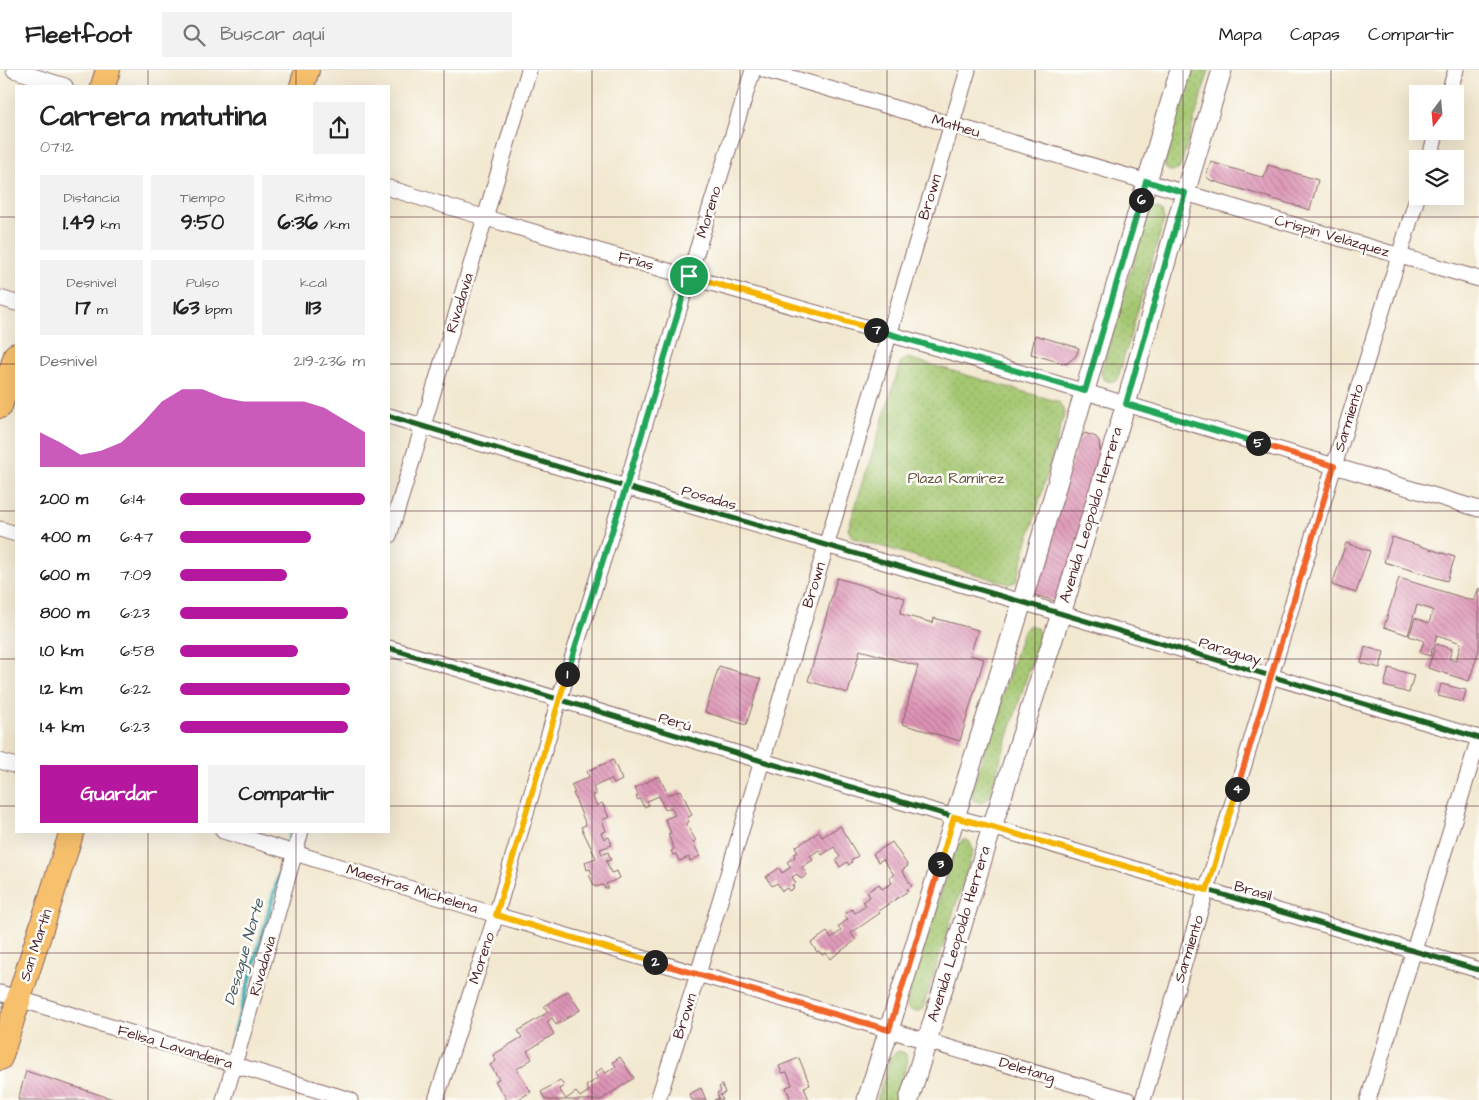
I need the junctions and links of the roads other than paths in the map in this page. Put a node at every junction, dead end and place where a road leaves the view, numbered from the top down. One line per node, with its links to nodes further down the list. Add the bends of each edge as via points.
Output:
1 (14, 70): 11 (street)
2 (108, 70): 12 (main road)
3 (307, 70): 13 (main road)
4 (529, 70): 20 (street, Rivadavia)
5 (753, 70): 22 (street, Moreno)
6 (765, 70): 15 (street, Matheu)
7 (968, 70): 15 (street, Brown)
8 (1180, 70): 16 (street)
9 (1222, 70): 18 (street, Avenida Leopoldo Herrera)
10 (1456, 70): 14 (street)
11 (62, 85)
12 (103, 85)
13 (302, 85)
14 (1451, 85)
15 (952, 125): 16 (street, Matheu); 26 (street, Brown)
16 (1146, 181): 18 (street, Matheu); 28 (street)
17 (390, 188): 20 (street, Frías)
18 (1185, 193): 21 (street, Crispin Velázquez); 29 (street, Avenida Leopoldo Herrera)
19 (1415, 205): 21 (street, Sarmiento)
20 (485, 218): 22 (street, Frías); 32 (street, Rivadavia)
21 (1399, 256): 23 (street, Crispin Velázquez); 33 (street, Sarmiento)
22 (689, 276): 26 (street, Frías); 34 (street, Moreno)
23 (1479, 279)
24 (0, 298): 25 (street)
25 (15, 303)
26 (889, 334): 28 (street, Frías); 39 (street, Brown)
27 (15, 358): 30 (main road)
28 (1085, 391): 29 (street, Frías); 40 (street)
29 (1126, 404): 33 (street, Frías); 41 (street, Avenida Leopoldo Herrera)
30 (0, 406)
31 (390, 416): 32 (street, Posadas)
32 (423, 426): 34 (street, Posadas); 37 (street, Rivadavia)
33 (1334, 466): 35 (street, Frías); 43 (street, Sarmiento)
34 (626, 487): 39 (street, Posadas); 44 (street, Moreno)
35 (1479, 509)
36 (0, 529): 38 (street)
37 (390, 533)
38 (15, 534)
39 (826, 546): 40 (street, Posadas); 47 (street, Brown)
40 (1022, 602): 41 (street, Avenida Leopoldo Herrera); 49 (street)
41 (1061, 614): 43 (street, Paraguay); 50 (street, Avenida Leopoldo Herrera)
42 (390, 648): 44 (street, Perú)
43 (1271, 676): 45 (street, Paraguay); 55 (street, Sarmiento)
44 (559, 700): 47 (street, Perú); 56 (street, Moreno)
45 (1479, 738): 57 (street)
46 (0, 761): 48 (street)
47 (762, 761): 49 (street, Perú); 59 (street, Brown)
48 (15, 766)
49 (954, 817): 50 (street, Avenida Leopoldo Herrera); 61 (street)
50 (992, 827): 55 (street, Brasil); 62 (street, Avenida Leopoldo Herrera)
51 (71, 833): 60 (main road, San Martín)
52 (229, 833): 54 (street, Maestras Michelena)
53 (300, 833): 54 (street, Rivadavia)
54 (294, 854): 56 (street, Maestras Michelena); 64 (street, Rivadavia)
55 (1207, 890): 57 (street, Brasil); 72 (street, Sarmiento)
56 (496, 915): 59 (street, Maestras Michelena); 67 (street, Moreno)
57 (1414, 951): 58 (street, Brasil); 73 (street)
58 (1479, 970)
59 (698, 974): 61 (street, Maestras Michelena); 68 (street, Brown)
60 (9, 995): 63 (main road, San Martín); 64 (street, Felisa Lavandeira)
61 (889, 1030): 62 (street, Avenida Leopoldo Herrera); 69 (street)
62 (927, 1040): 70 (street, Avenida Leopoldo Herrera); 71 (street, Deletang)
63 (0, 1058)
64 (235, 1065): 65 (street, Rivadavia); 66 (street, Felisa Lavandeira)
65 (224, 1100)
66 (350, 1100)
67 (436, 1100)
68 (658, 1100)
69 (867, 1100)
70 (909, 1100)
71 (1128, 1100)
72 (1143, 1100)
73 (1368, 1100)

